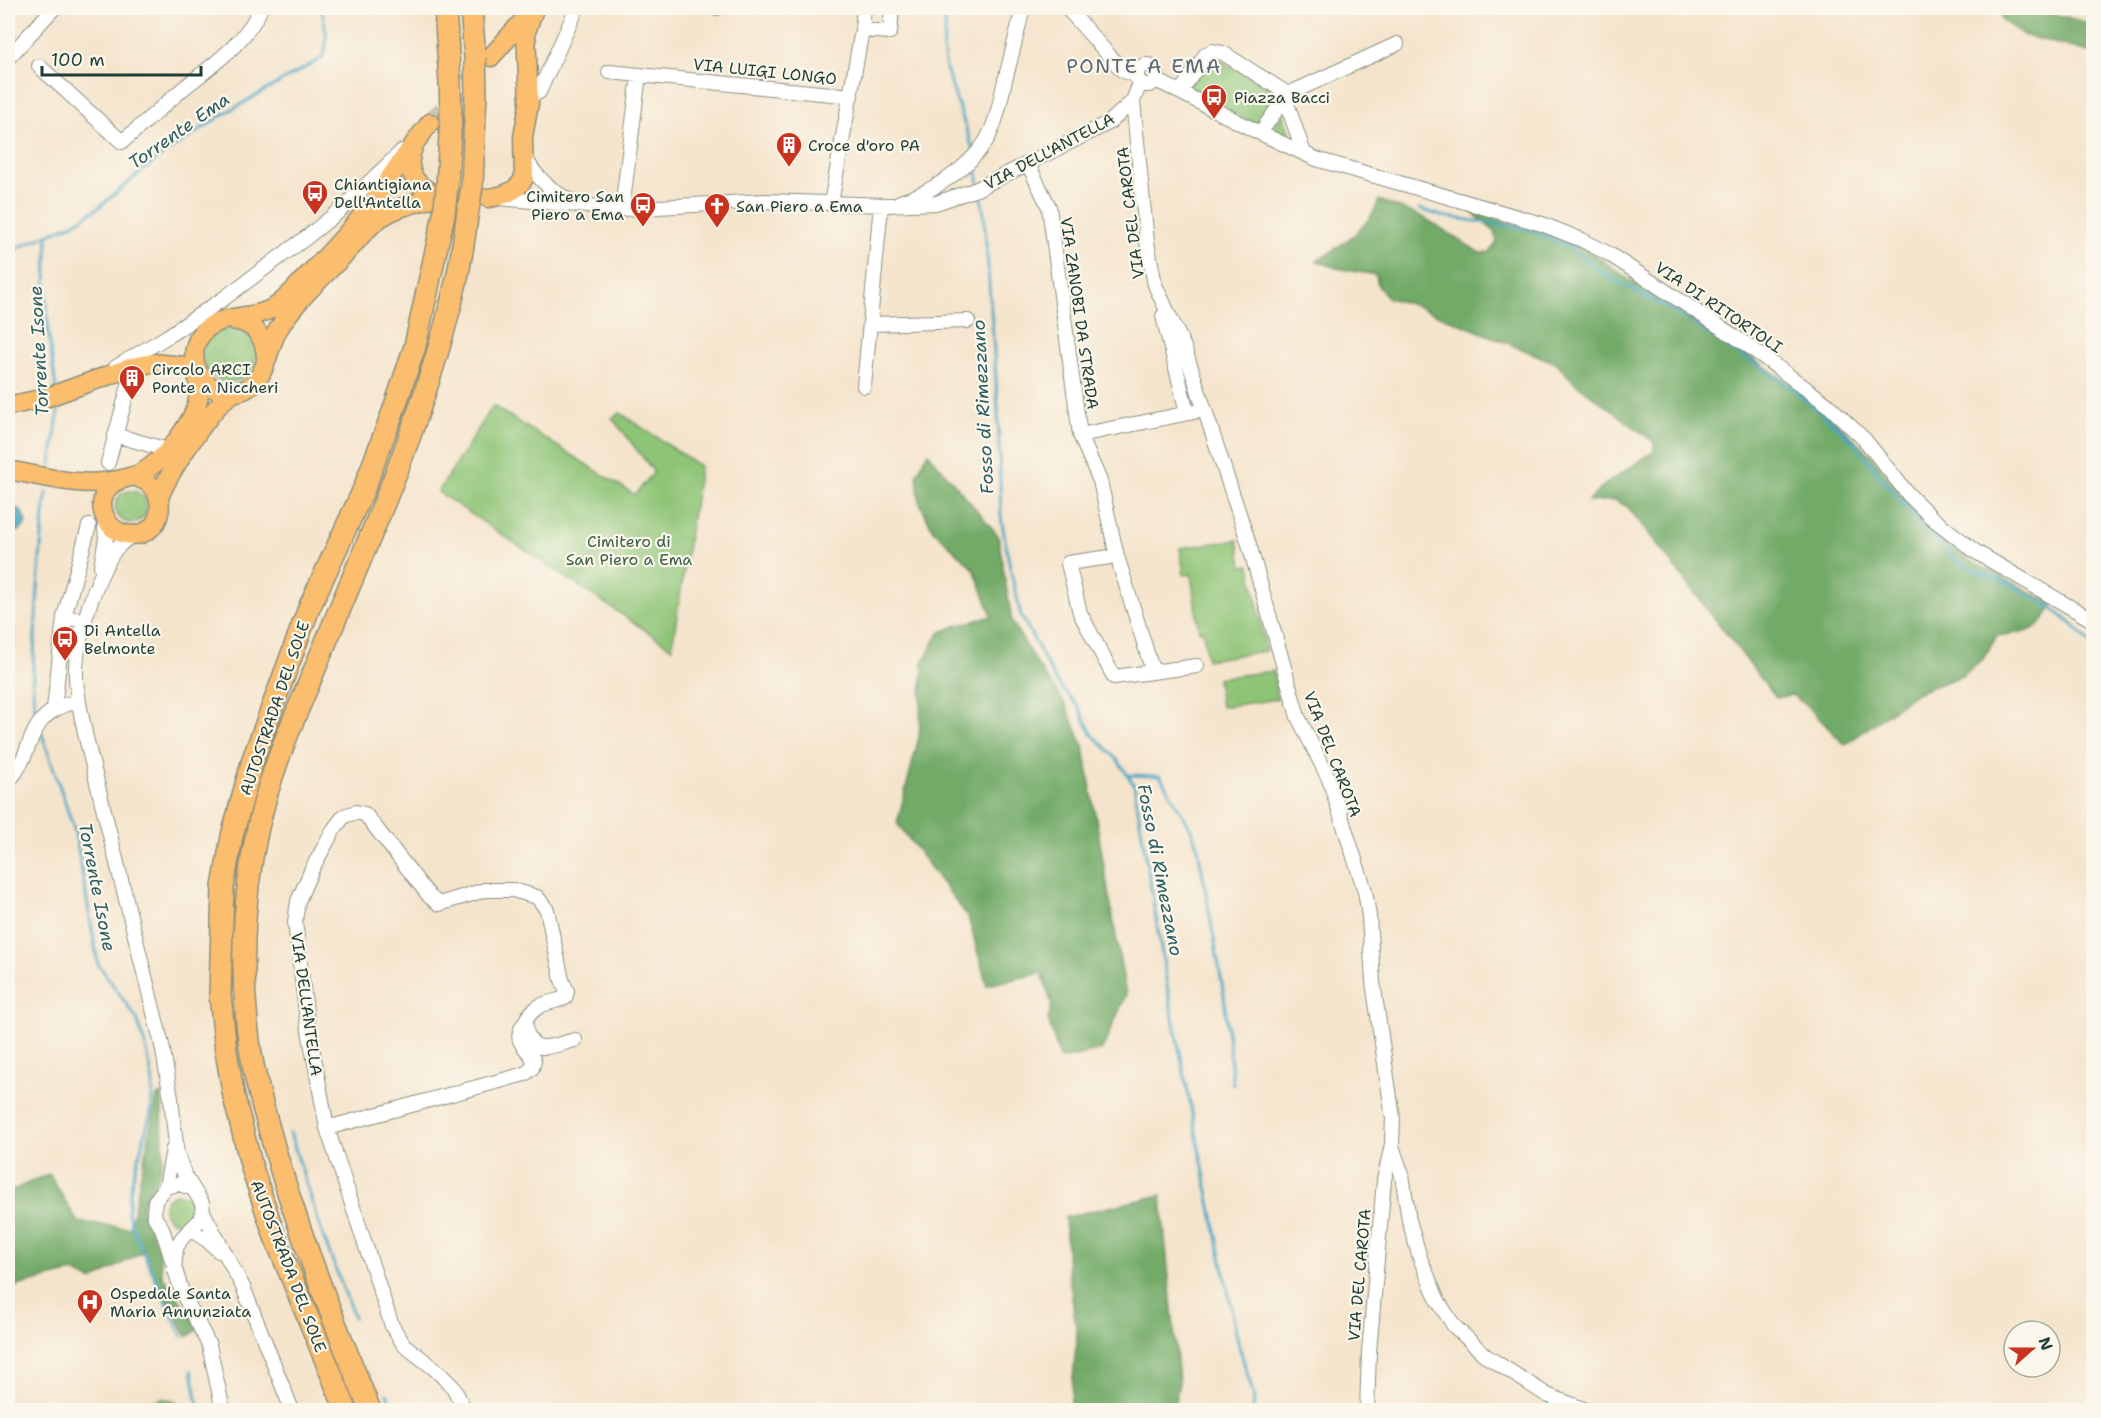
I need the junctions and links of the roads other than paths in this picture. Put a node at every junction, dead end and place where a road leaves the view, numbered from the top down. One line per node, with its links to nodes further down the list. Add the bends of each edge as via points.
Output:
1 (54, 8): 13 (street)
2 (261, 8): 15 (street, via 239,42 122,142)
3 (445, 8): 31 (highway, AUTOSTRADA DEL SOLE, bridge, via 451,116)
4 (471, 8): 14 (highway, AUTOSTRADA DEL SOLE)
5 (535, 8): 14 (main road); 19 (main road, via 526,32)
6 (577, 8): 19 (street, via 539,92 533,95)
7 (864, 8): 11 (street)
8 (892, 8): 11 (street, via 890,32)
9 (1023, 8): 34 (street, via 986,140 957,171 907,200)
10 (1067, 8): 18 (street, via 1122,70)
11 (862, 30): 21 (street)
12 (1397, 44): 22 (street)
13 (8, 58)
14 (486, 58): 19 (main road, via 513,58 522,66); 30 (highway, AUTOSTRADA DEL SOLE, bridge, via 476,93)
15 (39, 66)
16 (609, 72): 17 (street, VIA LUIGI LONGO)
17 (639, 75): 21 (street, VIA LUIGI LONGO); 35 (street)
18 (1138, 80): 20 (street, VIA DI RITORTOLI, via 1140,67 1149,65 1156,71 1156,80); 23 (street, VIA DELL'ANTELLA)
19 (529, 89): 27 (main road)
20 (1181, 91): 22 (street, via 1206,54 1213,51 1223,53); 25 (street, VIA DI RITORTOLI)
21 (851, 96): 32 (street, VIA LUIGI LONGO)
22 (1286, 96): 25 (street); 28 (street)
23 (1133, 101): 29 (street, VIA DELL'ANTELLA, via 1110,122); 36 (street, VIA DEL CAROTA)
24 (430, 123): 26 (main road)
25 (1260, 134): 28 (street, VIA DI RITORTOLI)
26 (416, 141): 31 (main road, via 409,157 410,170 417,183); 37 (street, via 338,212); 39 (main road, via 369,206 278,305 262,314)
27 (523, 151): 30 (main road, via 525,173 521,183 507,194); 33 (street, via 534,173)
28 (1304, 153): 67 (street, VIA DI RITORTOLI, via 1542,224 1609,254 1746,344 1828,405 1865,440 1908,495 1976,552)
29 (1028, 164): 34 (street, VIA DELL'ANTELLA, via 945,201); 53 (street, VIA ZANOBI DA STRADA, via 1049,207)
30 (480, 192): 33 (street, VIA DELL'ANTELLA); 88 (highway, AUTOSTRADA DEL SOLE, bridge, via 468,210 443,333 416,417 386,499 289,730 265,800 245,913 248,1033 264,1113 310,1260)
31 (434, 193): 42 (main road, via 388,213 364,233 288,314); 87 (highway, AUTOSTRADA DEL SOLE, bridge, via 444,214 415,346 363,491 309,608 252,759 223,887 220,995 234,1097 275,1237)
32 (831, 203): 34 (street, VIA DELL'ANTELLA); 35 (street, VIA DELL'ANTELLA, via 765,201)
33 (580, 205): 35 (street, VIA DELL'ANTELLA)
34 (884, 205): 40 (street)
35 (622, 209)
36 (1155, 285): 50 (street, VIA DEL CAROTA); 51 (street, VIA DEL CAROTA, via 1184,347)
37 (223, 299): 39 (street, via 216,310); 45 (street)
38 (968, 321): 40 (street)
39 (217, 322): 41 (main road); 42 (main road, via 232,320 251,326 262,339)
40 (872, 324): 47 (street)
41 (197, 340): 43 (main road); 44 (main road)
42 (266, 359): 48 (main road, via 258,379)
43 (153, 363): 44 (main road); 45 (main road)
44 (196, 368): 48 (main road, via 205,383 216,390); 54 (main road, via 199,394 195,408)
45 (98, 378): 49 (main road)
46 (129, 385): 52 (street)
47 (864, 386)
48 (242, 390): 59 (main road, via 224,400 198,431)
49 (8, 406)
50 (1187, 412): 51 (street, VIA ZANOBI DA STRADA); 53 (street, VIA ZANOBI DA STRADA)
51 (1205, 412): 77 (street, VIA DEL CAROTA, via 1249,544 1298,717 1329,779 1365,891 1373,982 1393,1118)
52 (116, 435): 54 (street); 55 (street)
53 (1080, 435): 63 (street, VIA ZANOBI DA STRADA, via 1100,481)
54 (168, 450): 57 (main road, via 147,469)
55 (108, 463)
56 (9, 470): 58 (main road)
57 (124, 478): 58 (main road, via 97,482); 59 (main road, via 148,482); 60 (main road, via 108,488 103,498)
58 (60, 480): 60 (main road, via 83,493)
59 (159, 498): 62 (main road, via 160,511 155,523)
60 (104, 515): 62 (main road, via 116,531); 64 (street, via 105,546)
61 (88, 526): 65 (street)
62 (132, 535): 64 (street, via 115,550)
63 (1118, 556): 69 (street, VIA ZANOBI DA STRADA); 69 (street, via 1068,562 1080,613 1114,677)
64 (97, 587): 66 (street)
65 (64, 617): 66 (street); 71 (street)
66 (85, 621): 70 (street, via 76,671)
67 (2094, 621)
68 (1197, 666): 69 (street)
69 (1153, 672)
70 (78, 701): 71 (street); 76 (street, via 162,1045)
71 (54, 709): 72 (street, via 38,725)
72 (8, 782)
73 (526, 1021): 74 (street, via 529,1037 541,1047); 75 (street, via 519,1039 534,1061 525,1074); 75 (street, VIA DELL'ANTELLA, via 540,1006 565,998 567,991 546,910 537,897 513,890 485,890 440,904 430,897 365,814 344,816 312,868 298,901 295,922 307,1020)
74 (575, 1040)
75 (327, 1128): 89 (street, VIA DELL'ANTELLA, via 392,1326 404,1345 453,1387)
76 (174, 1135): 78 (street); 79 (street, via 180,1166)
77 (1392, 1144): 90 (street, VIA DEL CAROTA, via 1384,1180); 91 (street, VIA DEL CAROTA, via 1420,1258 1438,1302 1454,1326 1494,1361 1547,1395)
78 (166, 1187): 79 (street, via 179,1184); 81 (street, via 153,1206)
79 (192, 1188): 80 (street, via 201,1198)
80 (203, 1212): 82 (street); 83 (street)
81 (162, 1228): 82 (street, via 175,1233); 84 (street)
82 (190, 1231): 83 (street, via 216,1248); 84 (street, via 177,1248)
83 (231, 1264): 86 (street)
84 (174, 1269): 85 (street, via 209,1345)
85 (223, 1410)
86 (292, 1410)
87 (346, 1410)
88 (370, 1410)
89 (465, 1410)
90 (1367, 1410)
91 (1586, 1410)

